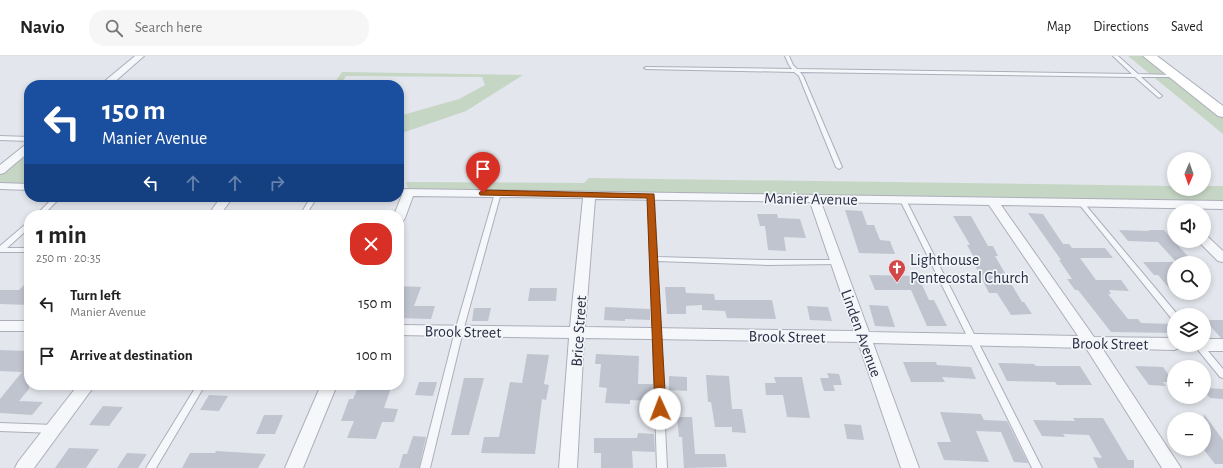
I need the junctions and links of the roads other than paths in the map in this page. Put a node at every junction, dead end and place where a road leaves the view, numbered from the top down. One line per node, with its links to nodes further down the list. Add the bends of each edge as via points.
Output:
1 (140, 56): 9 (street)
2 (787, 56): 6 (lane)
3 (1115, 56): 7 (lane)
4 (1149, 56): 8 (street)
5 (646, 68): 6 (lane)
6 (796, 71): 7 (lane); 15 (lane, via 801,76)
7 (1135, 75): 8 (lane); 10 (lane)
8 (1175, 76): 11 (street)
9 (111, 80)
10 (1159, 96)
11 (1223, 113)
12 (0, 138): 13 (lane)
13 (24, 139)
14 (24, 151): 16 (street)
15 (839, 167)
16 (0, 171)
17 (0, 186): 18 (street)
18 (24, 187)
19 (404, 192): 20 (street, Manier Avenue)
20 (498, 193): 21 (street, Manier Avenue); 43 (lane)
21 (589, 195): 22 (street, Manier Avenue); 44 (street, Brice Street)
22 (651, 196): 23 (street, Manier Avenue); 37 (lane)
23 (814, 198): 24 (street, Manier Avenue); 38 (street, Linden Avenue)
24 (903, 200): 26 (street, Manier Avenue); 47 (lane)
25 (52, 202): 31 (lane)
26 (992, 202): 27 (street, Manier Avenue); 48 (street)
27 (1081, 203): 30 (street, Manier Avenue); 39 (lane)
28 (1211, 206): 29 (street, Manier Avenue)
29 (1223, 206)
30 (1167, 208)
31 (44, 210)
32 (24, 228): 34 (lane)
33 (1211, 247): 36 (street)
34 (0, 250): 35 (lane)
35 (24, 250)
36 (1223, 258)
37 (654, 259): 38 (lane, via 795,264); 45 (lane)
38 (836, 262): 46 (street, Linden Avenue)
39 (1167, 308)
40 (0, 326): 41 (street)
41 (24, 326)
42 (404, 330): 43 (street, Brook Street)
43 (459, 331): 44 (street, Brook Street); 62 (lane)
44 (577, 333): 45 (street, Brook Street); 63 (street, Brice Street)
45 (658, 334): 46 (street, Brook Street); 64 (lane)
46 (863, 337): 47 (street, Brook Street); 65 (street, Linden Avenue)
47 (972, 339): 48 (street, Brook Street); 66 (lane)
48 (1090, 342): 49 (street, Brook Street); 67 (street)
49 (1167, 344)
50 (1211, 345): 51 (street)
51 (1223, 345)
52 (1204, 352): 53 (lane)
53 (1223, 375)
54 (83, 390): 58 (street)
55 (198, 390): 60 (lane)
56 (327, 390): 61 (street)
57 (0, 427): 58 (lane)
58 (54, 429): 59 (street)
59 (24, 468)
60 (151, 468)
61 (294, 468)
62 (425, 468)
63 (568, 468)
64 (662, 468)
65 (910, 468)
66 (1037, 468)
67 (1172, 468)

